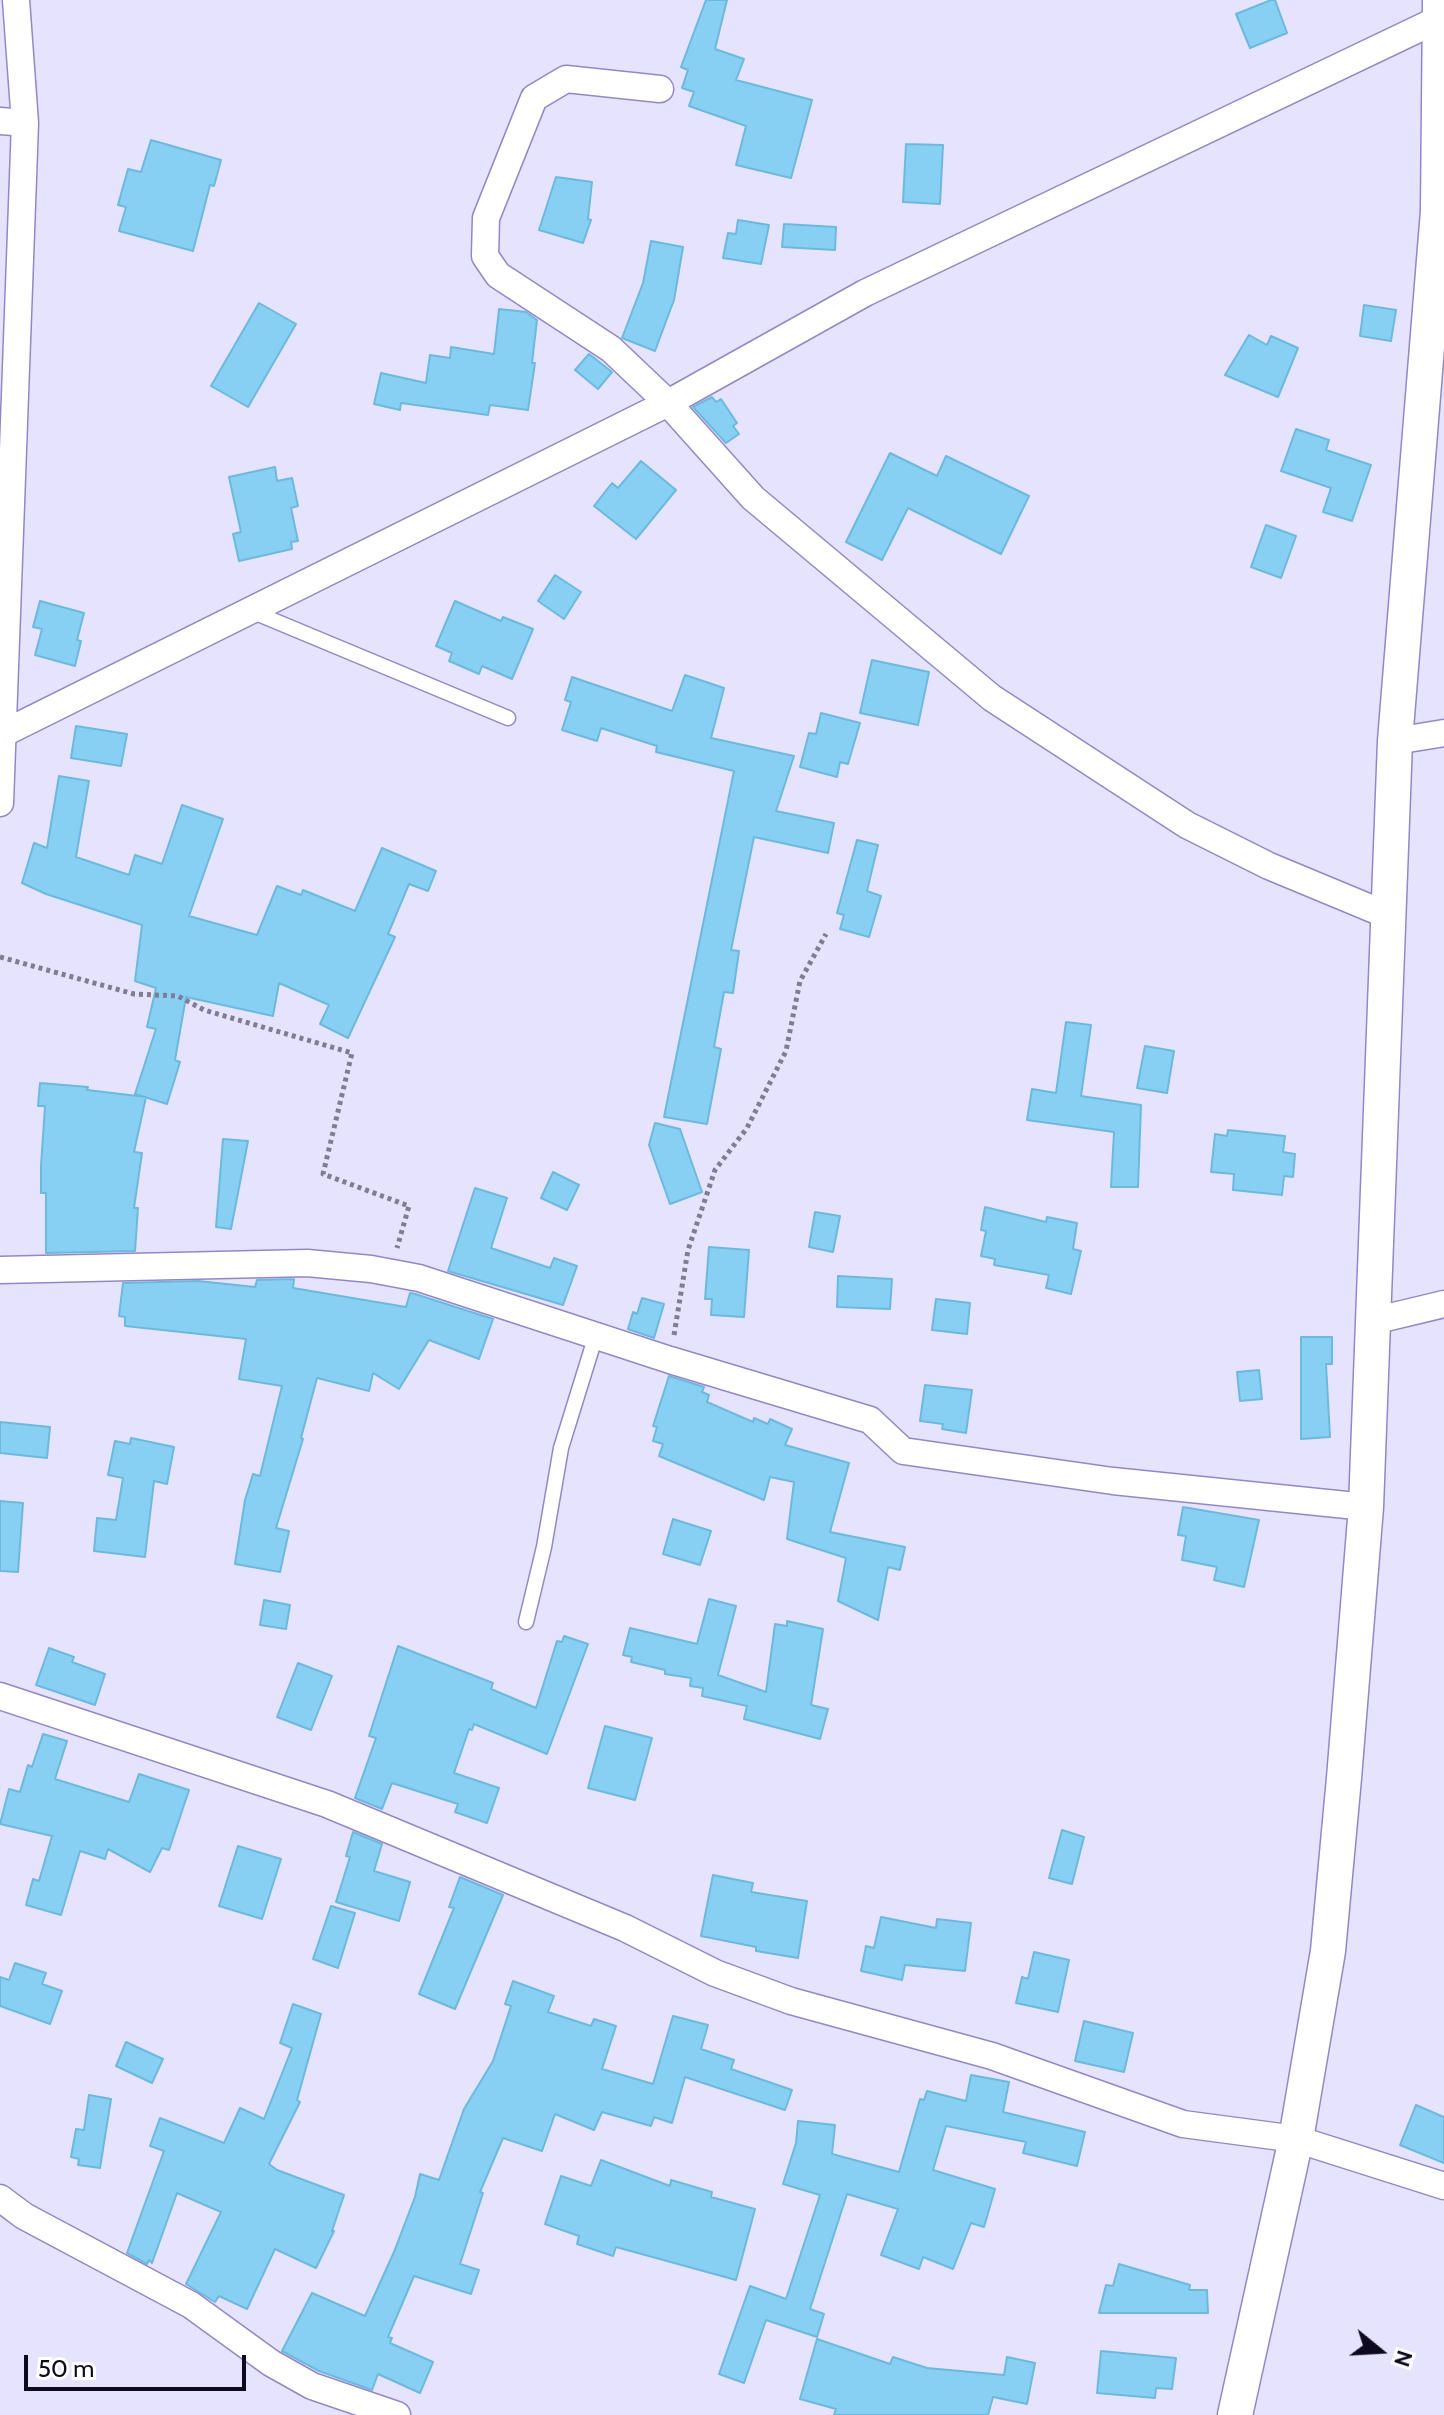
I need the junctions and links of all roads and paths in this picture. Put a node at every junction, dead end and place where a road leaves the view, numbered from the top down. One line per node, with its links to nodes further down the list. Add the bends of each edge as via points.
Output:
1 (16, 0): 5 (street)
2 (1440, 10): 4 (street); 6 (street, via 865,293)
3 (660, 89): 6 (street, via 566,79 534,98 486,218 485,256 498,275 611,349)
4 (1441, 121): 11 (street)
5 (13, 122): 10 (street)
6 (668, 403): 7 (street); 13 (street, via 753,498 992,698 1187,825)
7 (251, 611): 8 (lane); 10 (street)
8 (508, 718)
9 (1444, 733): 11 (street)
10 (2, 734): 12 (street)
11 (1395, 741): 13 (street)
12 (0, 803)
13 (1387, 915): 19 (street)
14 (826, 934): 21 (path, via 800,981 786,1051 747,1128 715,1170 688,1250)
15 (0, 957): 17 (path, via 134,994 178,996 204,1010 352,1053 323,1174 409,1206)
16 (0, 1270): 17 (street, via 307,1263)
17 (389, 1273): 20 (street)
18 (1444, 1304): 19 (street)
19 (1373, 1321): 22 (street)
20 (596, 1335): 21 (street); 23 (lane, via 561,1448)
21 (670, 1360): 22 (street, via 870,1420 903,1451 1113,1481)
22 (1366, 1507): 25 (street, via 1328,1951)
23 (526, 1622)
24 (0, 1696): 25 (street, via 327,1804 769,1994 992,2056 1183,2124)
25 (1296, 2139): 26 (street); 29 (street)
26 (1444, 2186)
27 (0, 2198): 28 (street, via 191,2305 312,2386)
28 (397, 2415)
29 (1235, 2415)

